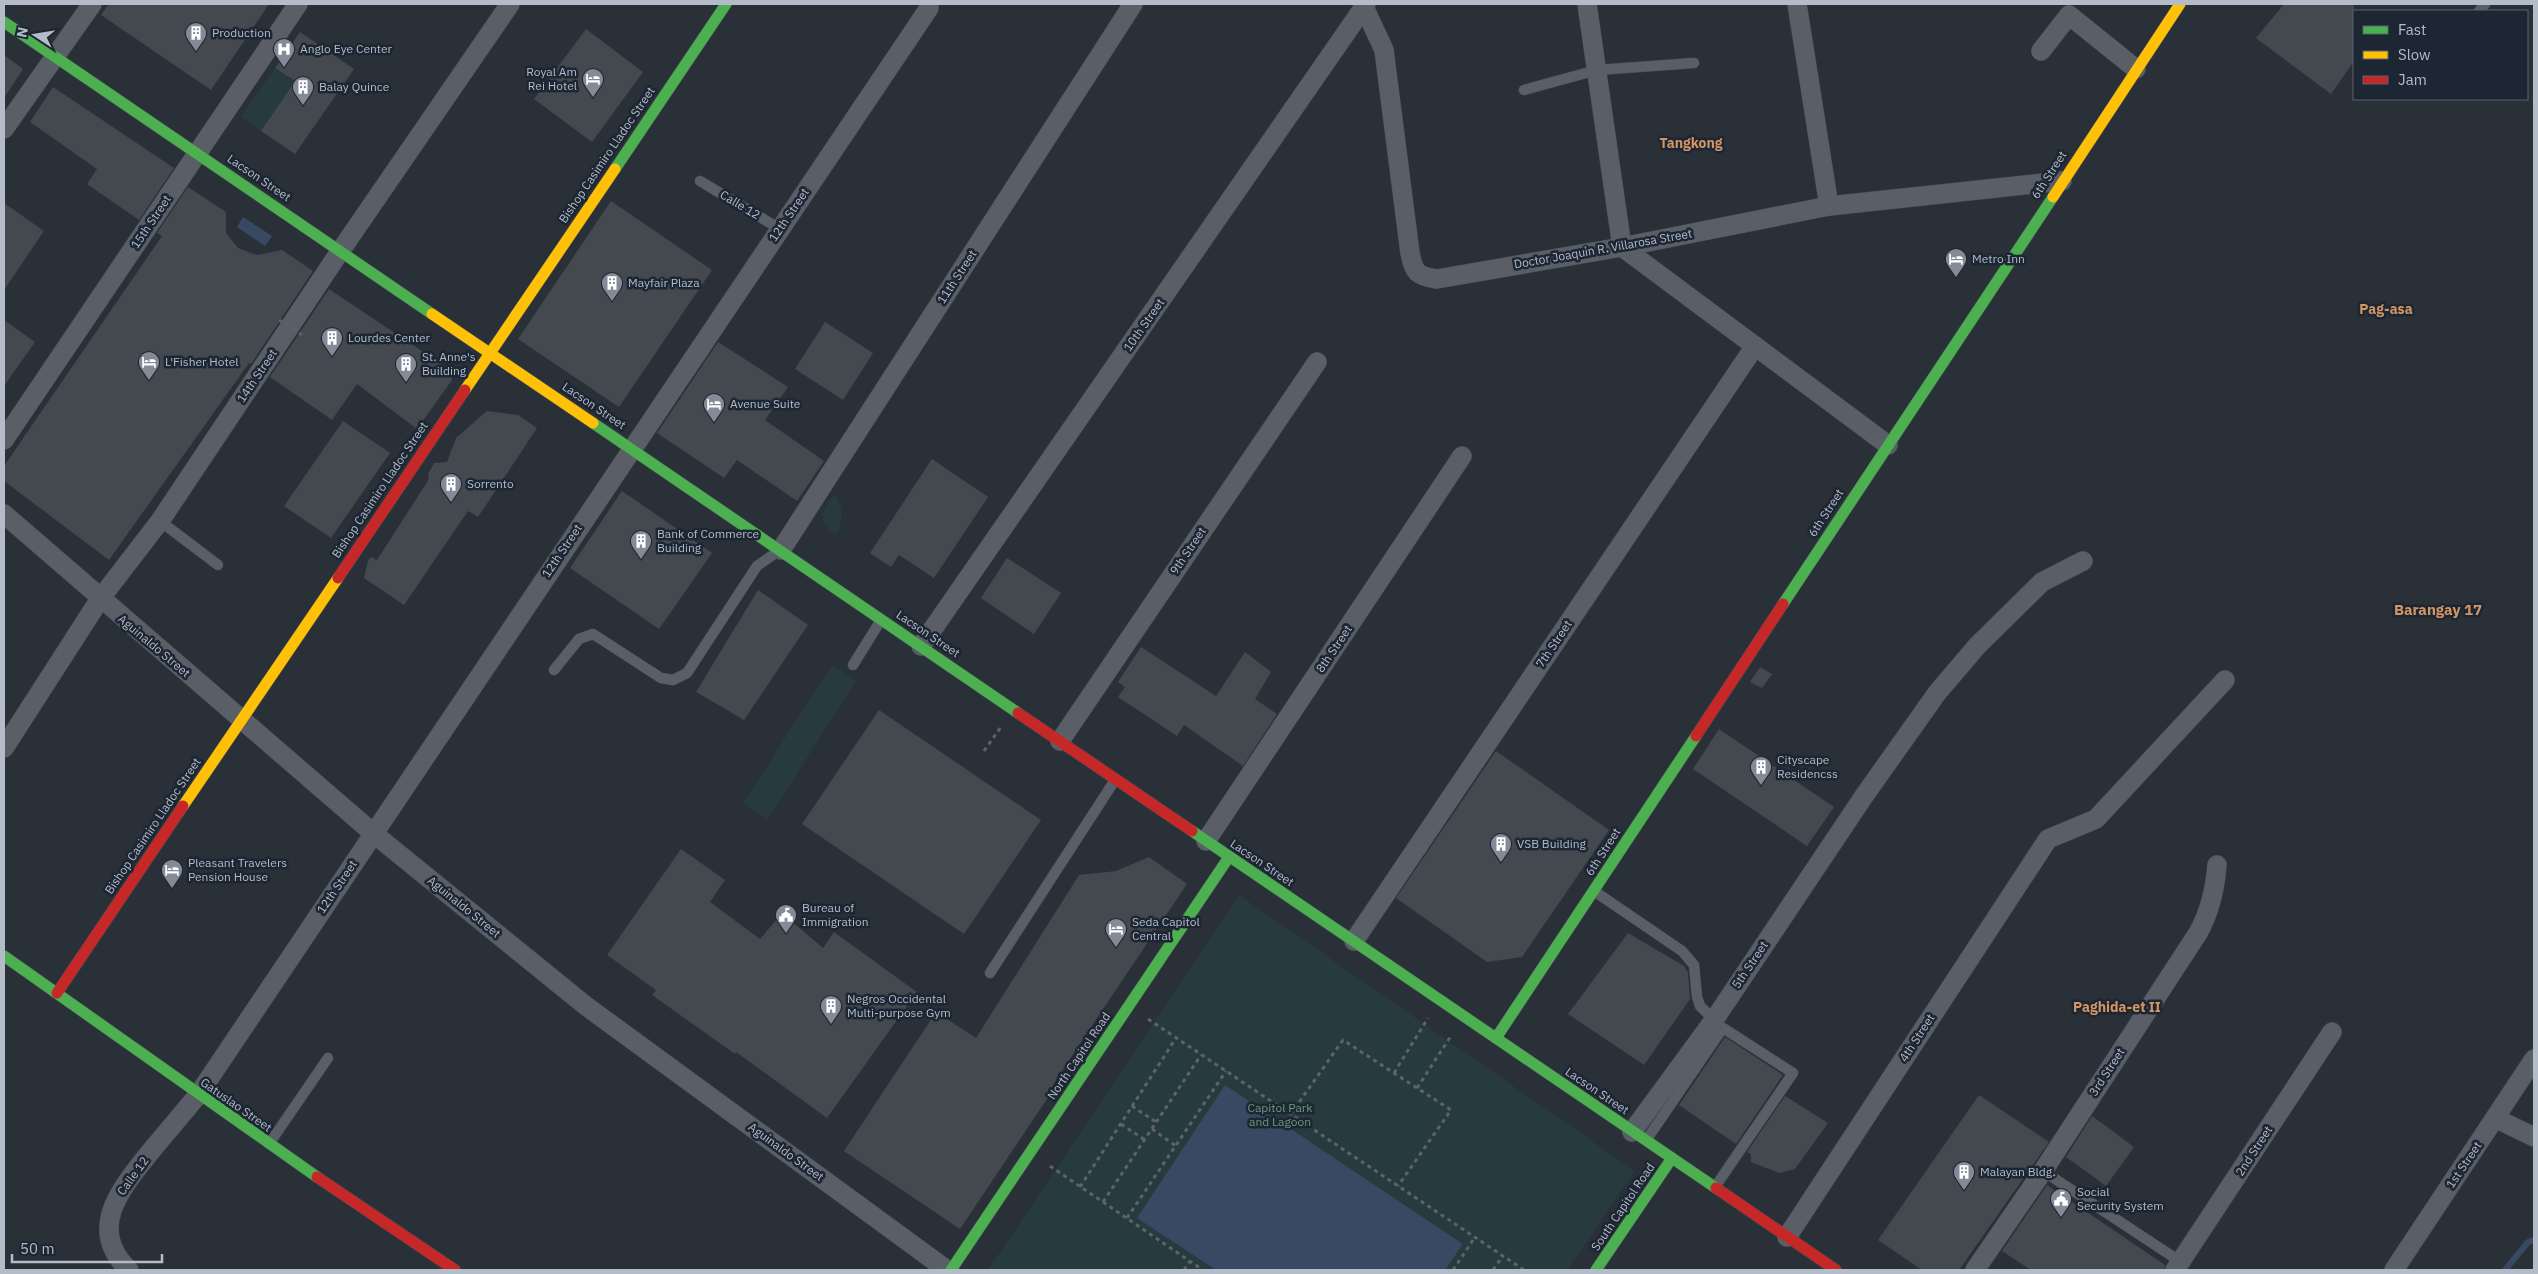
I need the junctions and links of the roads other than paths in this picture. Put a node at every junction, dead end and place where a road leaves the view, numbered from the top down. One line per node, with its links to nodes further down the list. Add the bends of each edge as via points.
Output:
1 (92, 4): 13 (street)
2 (298, 4): 19 (street, 15th Street)
3 (510, 4): 25 (street, 14th Street)
4 (726, 4): 27 (street, Bishop Casimiro Lladoc Street)
5 (1133, 4): 35 (street, 11th Street)
6 (1587, 4): 16 (street)
7 (1797, 4): 22 (street)
8 (2180, 4): 15 (street, 6th Street)
9 (1365, 6): 24 (street, Doctor Joaquin R. Villarosa Street, via 1384,50 1410,253 1413,268 1421,277 1437,279); 40 (street, 10th Street)
10 (929, 8): 23 (street, 12th Street)
11 (4, 22): 13 (street, Lacson Street)
12 (2041, 51): 15 (street, via 2069,15)
13 (56, 57): 18 (street); 19 (street, Lacson Street)
14 (1694, 63): 16 (lane)
15 (2136, 69): 21 (street, 6th Street)
16 (1597, 70): 17 (lane); 24 (street)
17 (1524, 90)
18 (4, 129)
19 (197, 153): 25 (street, Lacson Street); 29 (street, 15th Street)
20 (700, 181): 23 (lane, Calle 12)
21 (2062, 181): 22 (street, Doctor Joaquin R. Villarosa Street); 30 (street, 6th Street)
22 (1828, 206): 24 (street, Doctor Joaquin R. Villarosa Street)
23 (780, 229): 31 (street, 12th Street)
24 (1622, 247): 26 (street)
25 (341, 250): 27 (street, Lacson Street); 34 (street, 14th Street)
26 (1755, 346): 30 (street); 53 (street, 7th Street)
27 (490, 352): 31 (street, Lacson Street); 44 (street, Bishop Casimiro Lladoc Street)
28 (1317, 362): 45 (street, 9th Street)
29 (4, 440)
30 (1888, 445): 52 (street, 6th Street)
31 (631, 448): 35 (street, Lacson Street); 48 (street, 12th Street)
32 (1462, 456): 49 (street, 8th Street)
33 (4, 514): 38 (street, Aguinaldo Street)
34 (160, 521): 37 (lane); 38 (street, 14th Street)
35 (781, 550): 39 (street, Lacson Street); 42 (lane, via 757,566 687,673 673,680 661,678 593,634 579,639)
36 (2083, 561): 57 (street, 5th Street, via 2042,582 1977,646 1937,693)
37 (218, 565)
38 (100, 599): 44 (street, Aguinaldo Street); 46 (street, 14th Street)
39 (882, 619): 40 (street, Lacson Street); 41 (lane)
40 (922, 646): 45 (street, Lacson Street)
41 (853, 665)
42 (554, 670)
43 (2225, 680): 70 (street, 4th Street, via 2096,819 2048,839)
44 (241, 719): 48 (street, Aguinaldo Street); 56 (street, Bishop Casimiro Lladoc Street)
45 (1060, 741): 47 (street, Lacson Street)
46 (4, 748)
47 (1116, 779): 49 (street, Lacson Street); 55 (lane)
48 (373, 833): 62 (street, 12th Street); 74 (street, Aguinaldo Street, via 586,1006)
49 (1206, 841): 50 (street, Lacson Street)
50 (1229, 857): 53 (street, Lacson Street); 75 (street, North Capitol Road)
51 (2217, 865): 68 (street, 3rd Street, via 2216,883 2204,922)
52 (1594, 891): 57 (lane, via 1682,950 1694,965 1700,1006); 59 (street, 6th Street)
53 (1354, 941): 59 (street, Lacson Street)
54 (4, 956): 56 (street, Gatuslao Street)
55 (990, 973)
56 (57, 993): 62 (street, Gatuslao Street)
57 (1714, 1020): 64 (street, 5th Street)
58 (2332, 1032): 71 (street, 2nd Street)
59 (1496, 1038): 64 (street, Lacson Street)
60 (328, 1058): 66 (lane)
61 (2534, 1059): 63 (street, 1st Street)
62 (198, 1095): 66 (street, Gatuslao Street); 72 (street, Calle 12, via 121,1188 115,1202 109,1225 111,1240)
63 (2495, 1118): 65 (street); 79 (street, 1st Street)
64 (1639, 1136): 67 (street, Lacson Street); 69 (lane, via 1723,1028 1793,1073)
65 (2534, 1138)
66 (268, 1144): 73 (street, Gatuslao Street)
67 (1672, 1158): 69 (street, Lacson Street); 76 (street, South Capitol Road)
68 (2043, 1171): 71 (lane); 78 (street, 3rd Street)
69 (1714, 1188): 70 (street, Lacson Street)
70 (1788, 1237): 77 (street, Lacson Street)
71 (2178, 1266)
72 (127, 1270)
73 (455, 1270)
74 (947, 1270)
75 (951, 1270)
76 (1596, 1270)
77 (1836, 1270)
78 (1975, 1270)
79 (2394, 1270)

